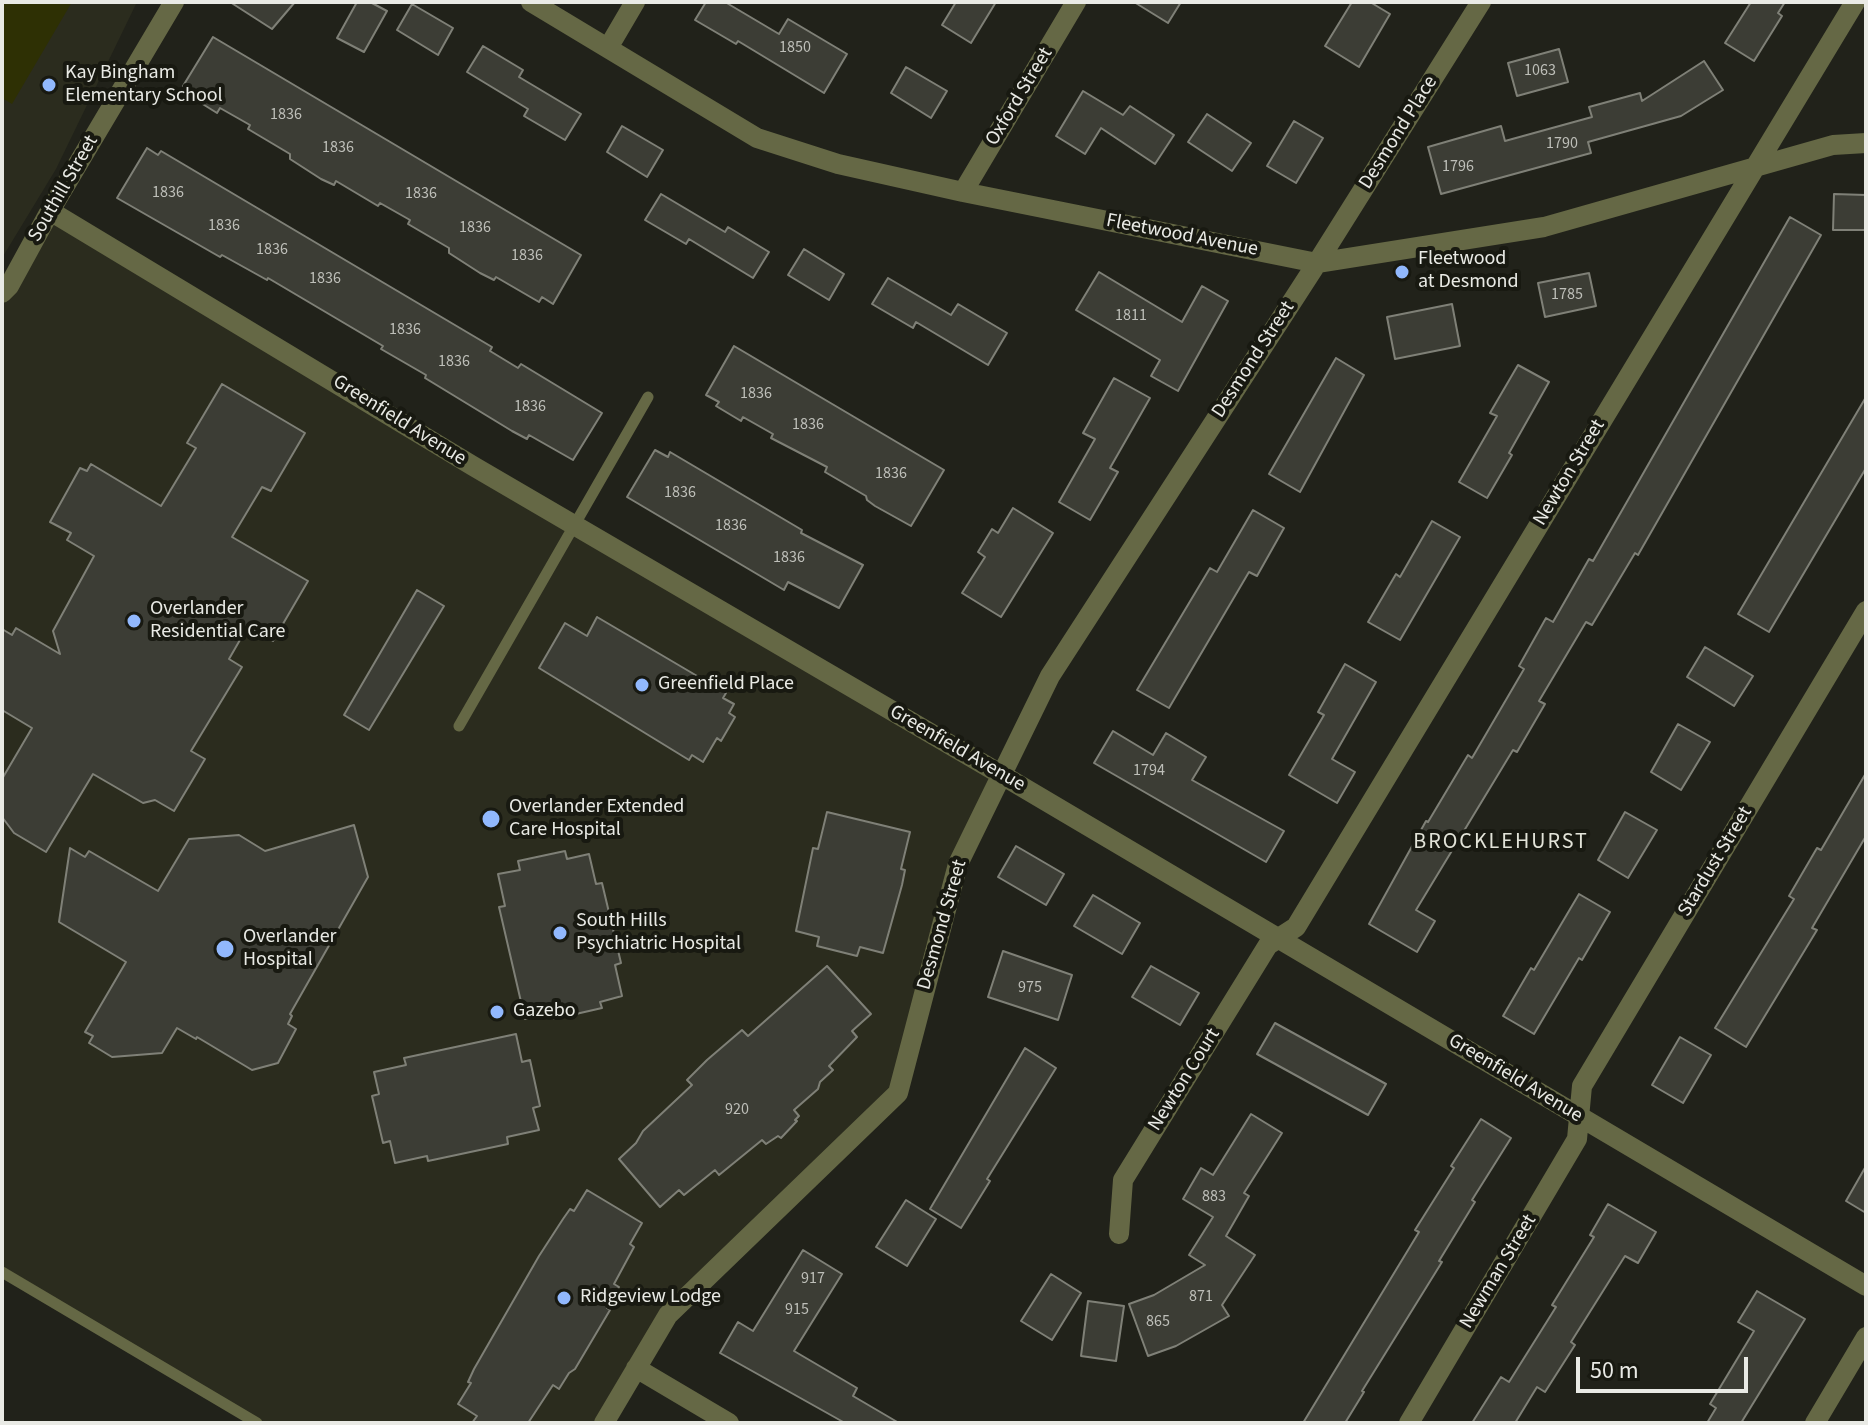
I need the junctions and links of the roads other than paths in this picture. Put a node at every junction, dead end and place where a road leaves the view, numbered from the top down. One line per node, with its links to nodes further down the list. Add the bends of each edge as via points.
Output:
1 (174, 2): 11 (street, Southill Street)
2 (531, 2): 7 (street, Fleetwood Avenue)
3 (635, 2): 7 (street)
4 (1076, 2): 10 (street, Oxford Street)
5 (1481, 2): 12 (street, Desmond Place)
6 (1855, 2): 9 (street, Newton Street)
7 (608, 48): 10 (street, Fleetwood Avenue, via 757,138 838,164)
8 (1866, 143): 9 (street, Fleetwood Avenue, via 1833,145)
9 (1753, 169): 12 (street, Fleetwood Avenue, via 1544,227); 19 (street, Newton Street, via 1296,927)
10 (963, 192): 12 (street, Fleetwood Avenue)
11 (50, 211): 13 (street, Southill Street); 15 (street, Greenfield Avenue)
12 (1317, 263): 18 (street, Desmond Street, via 1050,676)
13 (2, 293)
14 (648, 397): 15 (lane)
15 (575, 525): 17 (lane); 18 (street, Greenfield Avenue)
16 (1866, 611): 20 (street, Stardust Street, via 1582,1086)
17 (459, 726)
18 (1002, 775): 19 (street, Greenfield Avenue); 25 (street, Desmond Street, via 958,864 898,1093 668,1315)
19 (1279, 938): 20 (street, Greenfield Avenue); 21 (street, Newton Court, via 1268,945 1123,1180)
20 (1579, 1117): 23 (street, Greenfield Avenue); 29 (street, Newman Street, via 1577,1139)
21 (1119, 1234)
22 (2, 1272): 26 (lane)
23 (1866, 1286)
24 (1866, 1337): 30 (street)
25 (636, 1368): 27 (street, Desmond Street); 28 (street)
26 (257, 1423)
27 (604, 1423)
28 (729, 1423)
29 (1409, 1423)
30 (1815, 1423)

